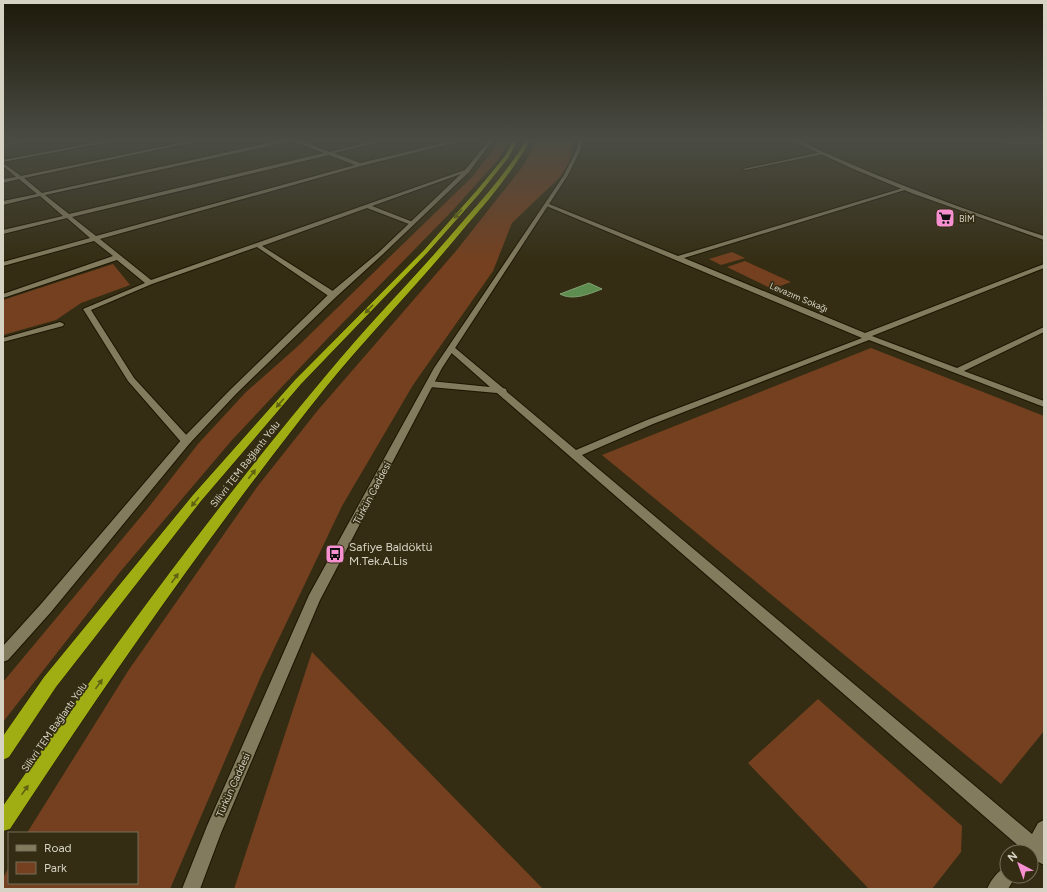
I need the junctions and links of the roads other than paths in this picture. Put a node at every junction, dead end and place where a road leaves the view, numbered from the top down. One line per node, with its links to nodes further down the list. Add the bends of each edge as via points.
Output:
1 (23, 181): 12 (street)
2 (101, 181): 12 (street)
3 (215, 181): 16 (street)
4 (304, 181): 20 (street)
5 (439, 181): 15 (street)
6 (457, 181): 17 (street)
7 (487, 181): 41 (highway, Silivri TEM Bağlantı Yolu, one-way to 41, via 426,251 298,382 197,498 50,682)
8 (500, 181): 42 (highway, Silivri TEM Bağlantı Yolu, one-way to 8, via 221,513 324,383 444,250)
9 (562, 181): 14 (street, Türkün Caddesi)
10 (886, 181): 11 (street)
11 (905, 189): 19 (street, via 967,213); 23 (street)
12 (40, 194): 13 (street); 16 (street)
13 (3, 203)
14 (547, 205): 23 (street, Levazım Sokağı); 33 (street, Türkün Caddesi)
15 (366, 206): 17 (street); 21 (street)
16 (68, 216): 18 (street); 20 (street)
17 (411, 223): 27 (street)
18 (3, 232)
19 (1044, 238)
20 (95, 239): 22 (street); 24 (street)
21 (257, 245): 26 (street); 27 (street)
22 (118, 257): 26 (street); 28 (street)
23 (677, 258): 31 (street, Levazım Sokağı)
24 (3, 264)
25 (1044, 266): 31 (street)
26 (150, 283): 38 (street, via 86,309 131,379)
27 (333, 295): 38 (street)
28 (3, 296)
29 (60, 324): 32 (street)
30 (1044, 329): 34 (street)
31 (866, 337): 34 (street, Levazım Sokağı); 39 (street)
32 (3, 340)
33 (451, 349): 35 (street, Türkün Caddesi); 36 (street)
34 (957, 371): 37 (street, Levazım Sokağı)
35 (430, 384): 36 (street); 46 (street, Türkün Caddesi, via 314,599 213,832)
36 (503, 391): 39 (street)
37 (1041, 400)
38 (186, 441): 40 (street)
39 (576, 454): 44 (street)
40 (3, 656)
41 (3, 751)
42 (3, 822)
43 (1044, 829): 45 (street)
44 (1027, 844)
45 (1038, 844)
46 (191, 889)

